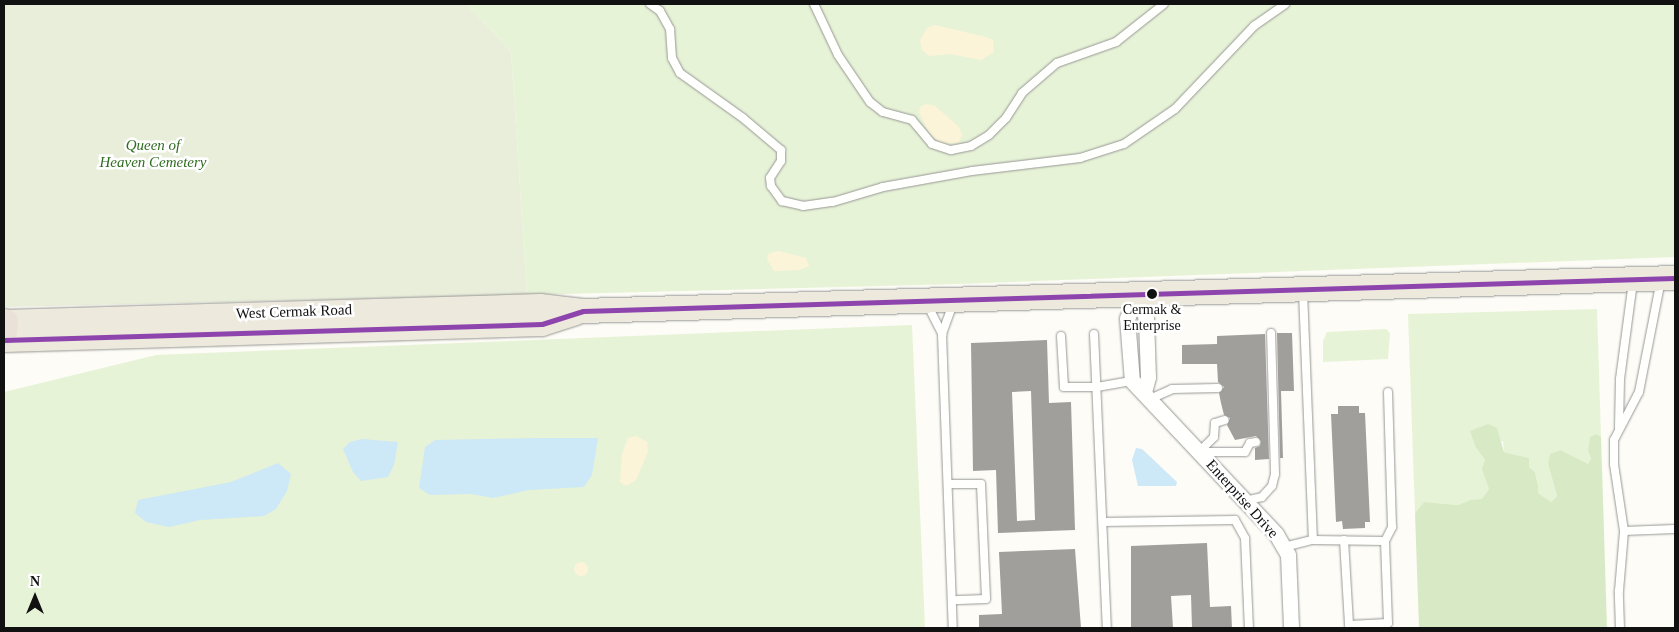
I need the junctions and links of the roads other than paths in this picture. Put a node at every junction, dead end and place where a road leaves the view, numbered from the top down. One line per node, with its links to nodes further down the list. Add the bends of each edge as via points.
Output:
1 (650, 4): 4 (lane, via 660,11 670,29 672,58 680,74 780,150 781,161 770,178 771,186 782,201 803,206 972,171 1080,158 1124,144 1175,109 1254,26)
2 (814, 4): 3 (lane, via 838,55 870,102 883,112 912,120 932,144 951,150 971,146 989,135 1006,118 1022,93 1057,63 1116,42)
3 (1164, 4)
4 (1285, 4)
5 (1668, 279): 6 (main road, West Cermak Road); 22 (lane, via 1640,392)
6 (1634, 280): 7 (main road, West Cermak Road); 22 (lane, via 1620,379)
7 (1303, 290): 8 (main road, West Cermak Road); 30 (lane)
8 (1137, 296): 9 (main road, West Cermak Road); 16 (street, via 1127,318); 20 (street, via 1146,318)
9 (953, 301): 10 (main road, West Cermak Road); 13 (lane)
10 (925, 302): 11 (main road, West Cermak Road, via 583,311 540,306); 13 (lane)
11 (4, 329)
12 (1271, 333): 26 (lane, via 1275,474 1272,486 1262,497)
13 (942, 334): 25 (lane)
14 (1094, 334): 17 (lane)
15 (1061, 336): 17 (lane, via 1064,387)
16 (1132, 381): 17 (lane); 20 (street, Enterprise Drive)
17 (1096, 387): 27 (lane)
18 (1218, 388): 20 (lane, via 1172,389)
19 (1388, 392): 32 (lane, via 1392,527)
20 (1147, 396): 24 (street, Enterprise Drive)
21 (1226, 420): 24 (lane, via 1216,422 1214,437)
22 (1619, 426): 29 (lane, via 1614,440 1614,464)
23 (1256, 442): 24 (lane, via 1250,443 1246,452)
24 (1199, 452): 26 (street, Enterprise Drive)
25 (948, 484): 34 (lane); 34 (lane, via 981,484 986,599)
26 (1245, 501): 33 (street, Enterprise Drive)
27 (1103, 522): 36 (lane); 37 (lane, via 1234,520 1245,538)
28 (1675, 529): 29 (lane)
29 (1624, 531): 39 (lane, via 1619,591)
30 (1313, 540): 31 (lane); 33 (lane)
31 (1344, 540): 32 (lane); 32 (lane, via 1349,625 1388,623)
32 (1385, 540)
33 (1284, 547): 38 (street, Enterprise Drive, via 1288,555)
34 (952, 600): 35 (lane)
35 (954, 628)
36 (1107, 628)
37 (1249, 628)
38 (1291, 628)
39 (1620, 628)

